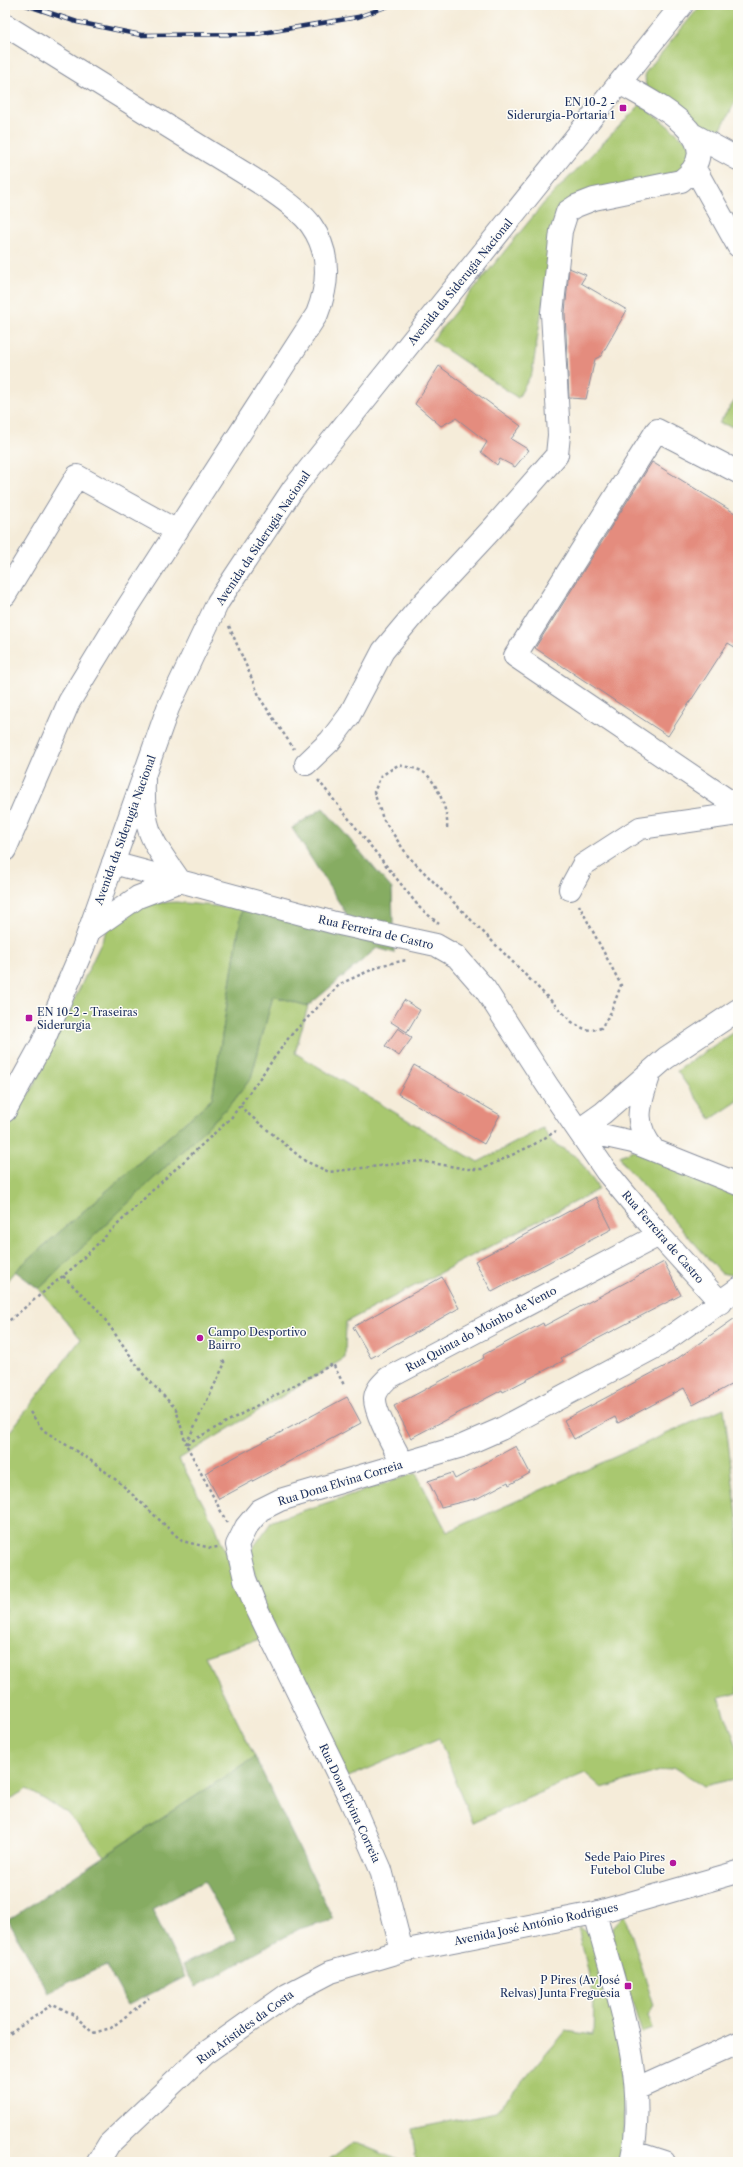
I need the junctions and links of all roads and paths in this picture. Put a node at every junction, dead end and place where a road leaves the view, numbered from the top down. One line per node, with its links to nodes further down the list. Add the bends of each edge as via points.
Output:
1 (682, 5): 3 (street, Avenida da Siderugia Nacional)
2 (5, 25): 9 (street, via 285,202 311,224 322,246 327,269 325,293 317,314)
3 (620, 83): 4 (street, via 685,124); 11 (street, Avenida da Siderugia Nacional, via 293,490)
4 (694, 135): 5 (street); 6 (street, via 700,150)
5 (738, 159)
6 (694, 167): 7 (street); 12 (street, via 691,174 681,181 594,199 567,212 561,231 552,314 559,435 557,455 384,650 349,716 330,741)
7 (738, 246)
8 (738, 472): 14 (street, via 657,430 515,656)
9 (177, 531): 10 (street, via 77,476); 17 (street, via 69,702)
10 (5, 594)
11 (218, 602): 12 (path, via 262,700 278,727); 13 (street, Avenida da Siderugia Nacional, via 168,708)
12 (306, 764): 21 (path, via 420,908)
13 (144, 778): 18 (street, Avenida da Siderugia Nacional); 19 (street, via 143,804 146,824 153,841)
14 (738, 806)
15 (738, 814): 20 (street, via 640,828 583,866)
16 (447, 828): 20 (path, via 448,819 440,793 424,772 398,765 381,776 374,792 383,819 408,856 572,1022 584,1030 592,1031 601,1028 611,1012 621,985)
17 (5, 850)
18 (114, 863): 19 (street, Rua Ferreira de Castro); 22 (street, Avenida da Siderugia Nacional)
19 (180, 881): 22 (street, via 138,898); 28 (street, Rua Ferreira de Castro, via 335,923 436,945 457,957 485,989)
20 (570, 889)
21 (442, 926)
22 (88, 931): 27 (street, Avenida da Siderugia Nacional, via 43,1042)
23 (411, 960): 26 (path, via 382,965 340,984 290,1036)
24 (738, 1010): 25 (street)
25 (658, 1065): 28 (street, via 603,1113); 30 (street, via 638,1109 638,1120 644,1138)
26 (240, 1105): 28 (path, via 305,1160 329,1172 420,1162 482,1169 555,1131); 34 (path, via 231,1118)
27 (5, 1111)
28 (579, 1130): 29 (street); 31 (street, Rua Ferreira de Castro)
29 (625, 1140): 30 (street); 31 (street, via 614,1149)
30 (654, 1150): 32 (street)
31 (606, 1171): 33 (street, Rua Ferreira de Castro)
32 (738, 1184)
33 (659, 1235): 36 (street, Rua Ferreira de Castro); 42 (street, Rua Quinta do Moinho de Vento, via 388,1378 380,1385 375,1399 377,1409)
34 (63, 1276): 37 (path); 41 (path, via 100,1312 144,1375 176,1409)
35 (738, 1289): 36 (street, Rua Dona Elvina Correia)
36 (721, 1303): 42 (street, Rua Dona Elvina Correia, via 659,1345 501,1429 462,1446)
37 (5, 1324)
38 (221, 1358): 41 (path, via 225,1363)
39 (344, 1385): 41 (path, via 333,1364)
40 (30, 1412): 43 (path, via 43,1430 120,1483 182,1541 211,1548)
41 (186, 1444): 43 (path)
42 (403, 1464): 43 (street, Rua Dona Elvina Correia, via 280,1500 260,1510)
43 (230, 1546): 46 (street, Rua Dona Elvina Correia, via 256,1607 350,1799 381,1870)
44 (738, 1872): 45 (street, Avenida José António Rodrigues)
45 (596, 1913): 46 (street, Avenida José António Rodrigues); 50 (street, via 626,2029)
46 (402, 1951): 52 (street, Rua Aristides da Costa, via 331,1972 287,1995 204,2054 109,2144)
47 (149, 1998): 48 (path, via 111,2028 94,2033 74,2015 53,2004)
48 (5, 2037)
49 (738, 2043): 50 (street)
50 (636, 2089): 51 (street)
51 (632, 2157): 53 (street)
52 (98, 2162)
53 (664, 2162)

